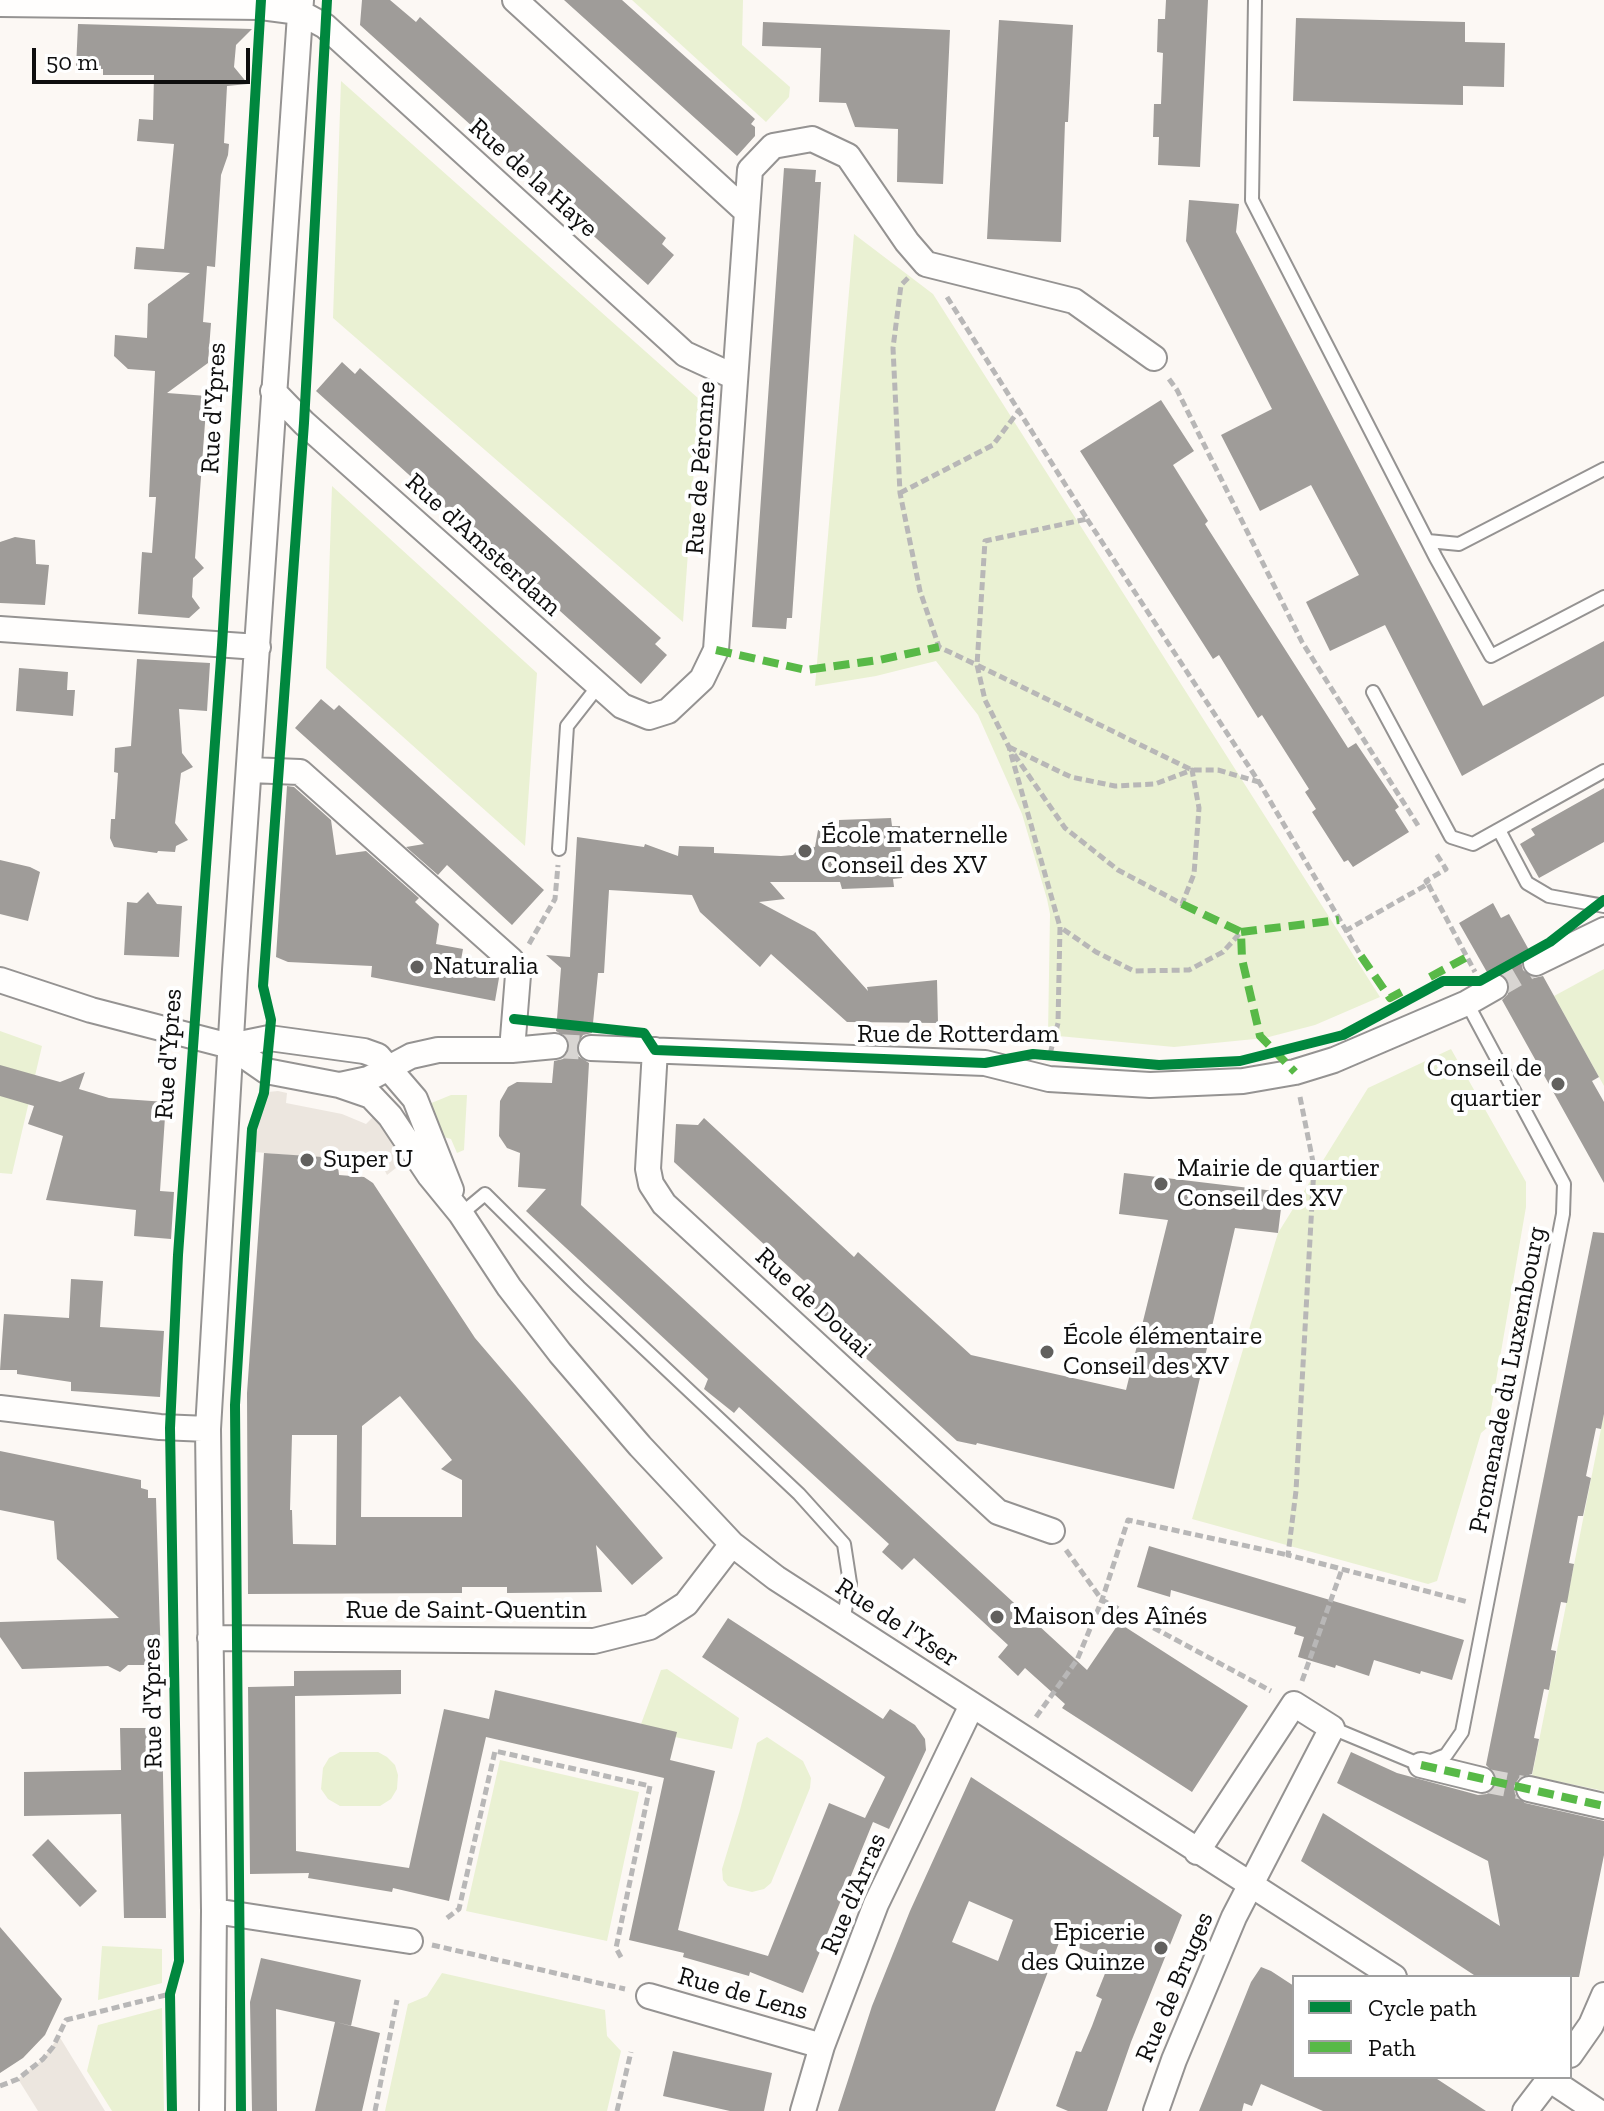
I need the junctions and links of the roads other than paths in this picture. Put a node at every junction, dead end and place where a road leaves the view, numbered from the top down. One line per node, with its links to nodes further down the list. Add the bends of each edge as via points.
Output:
1 (515, 0): 5 (street)
2 (1255, 0): 10 (lane, via 1252,200)
3 (0, 4): 4 (street)
4 (300, 6): 7 (street, Rue de la Haye, via 685,354); 8 (street)
5 (747, 212): 6 (street, Rue de Péronne, via 750,170 773,146 812,139 848,156 926,264 1074,301); 7 (street, Rue de Péronne)
6 (1154, 358)
7 (735, 377): 16 (street, Rue de Péronne, via 716,650 702,679)
8 (273, 391): 13 (street); 14 (street, Rue d'Amsterdam)
9 (1604, 469): 10 (lane, via 1459,544)
10 (1428, 541): 11 (lane, via 1491,656)
11 (1604, 597)
12 (0, 629): 13 (street)
13 (258, 647): 17 (street)
14 (599, 685): 16 (street, Rue d'Amsterdam, via 622,706 649,717); 20 (lane, via 567,726)
15 (1373, 692): 19 (lane, via 1451,837 1473,844)
16 (668, 711)
17 (249, 770): 27 (street); 30 (street, via 300,772 511,960 518,975)
18 (1604, 771): 19 (lane)
19 (1499, 830): 21 (lane, via 1527,883 1549,896)
20 (559, 849)
21 (1604, 906)
22 (1604, 930): 23 (street)
23 (1536, 963)
24 (0, 980): 27 (street)
25 (1488, 984): 26 (street, Rue de Rotterdam)
26 (1467, 992): 31 (street, Rue de Rotterdam, via 1334,1060 1243,1081 1150,1085 1047,1063); 43 (lane, Promenade du Luxembourg, via 1564,1184 1563,1214 1462,1732 1446,1755)
27 (230, 1046): 32 (street, Rue de l'Yser, via 279,1039 364,1051); 33 (street, Rue de l'Yser, via 266,1071); 36 (street)
28 (555, 1046): 30 (street)
29 (591, 1048): 31 (street, Rue de Rotterdam)
30 (512, 1050): 32 (street, via 438,1050)
31 (655, 1050): 37 (street, Rue de Douai, via 648,1169 664,1204 998,1512)
32 (389, 1066): 33 (street, Rue de l'Yser, via 368,1079); 34 (street, Rue de l'Yser, via 415,1099)
33 (339, 1085): 34 (street, Rue de l'Yser, via 371,1096 390,1116)
34 (461, 1214): 38 (street, Rue de l'Yser, via 560,1353); 39 (lane, via 485,1194 799,1494 844,1544 850,1583)
35 (0, 1408): 36 (street)
36 (208, 1429): 40 (street)
37 (1052, 1531)
38 (732, 1544): 39 (street, Rue de l'Yser); 40 (street, Rue de Saint-Quentin, via 686,1604 650,1627 594,1641)
39 (843, 1622): 41 (street, Rue de l'Yser)
40 (210, 1638): 49 (street)
41 (972, 1705): 47 (street, Rue de l'Yser); 54 (street, Rue d'Arras, via 876,1904)
42 (1332, 1728): 43 (lane); 47 (street, via 1294,1704); 48 (street, Rue de Bruges)
43 (1421, 1765): 44 (street)
44 (1482, 1780)
45 (1529, 1789): 46 (street)
46 (1604, 1806)
47 (1197, 1852): 48 (street, Rue de l'Yser)
48 (1252, 1887): 51 (street, Rue de l'Yser); 60 (street, Rue de Bruges, via 1234,1917)
49 (214, 1911): 50 (street); 58 (street)
50 (410, 1941)
51 (1391, 1975)
52 (1604, 1995): 55 (street)
53 (649, 1996): 54 (street, Rue de Lens)
54 (822, 2046): 59 (street, Rue d'Arras)
55 (1572, 2052)
56 (1547, 2079): 61 (street)
57 (1549, 2079): 62 (street)
58 (212, 2111)
59 (803, 2111)
60 (1156, 2111)
61 (1525, 2111)
62 (1597, 2111)

